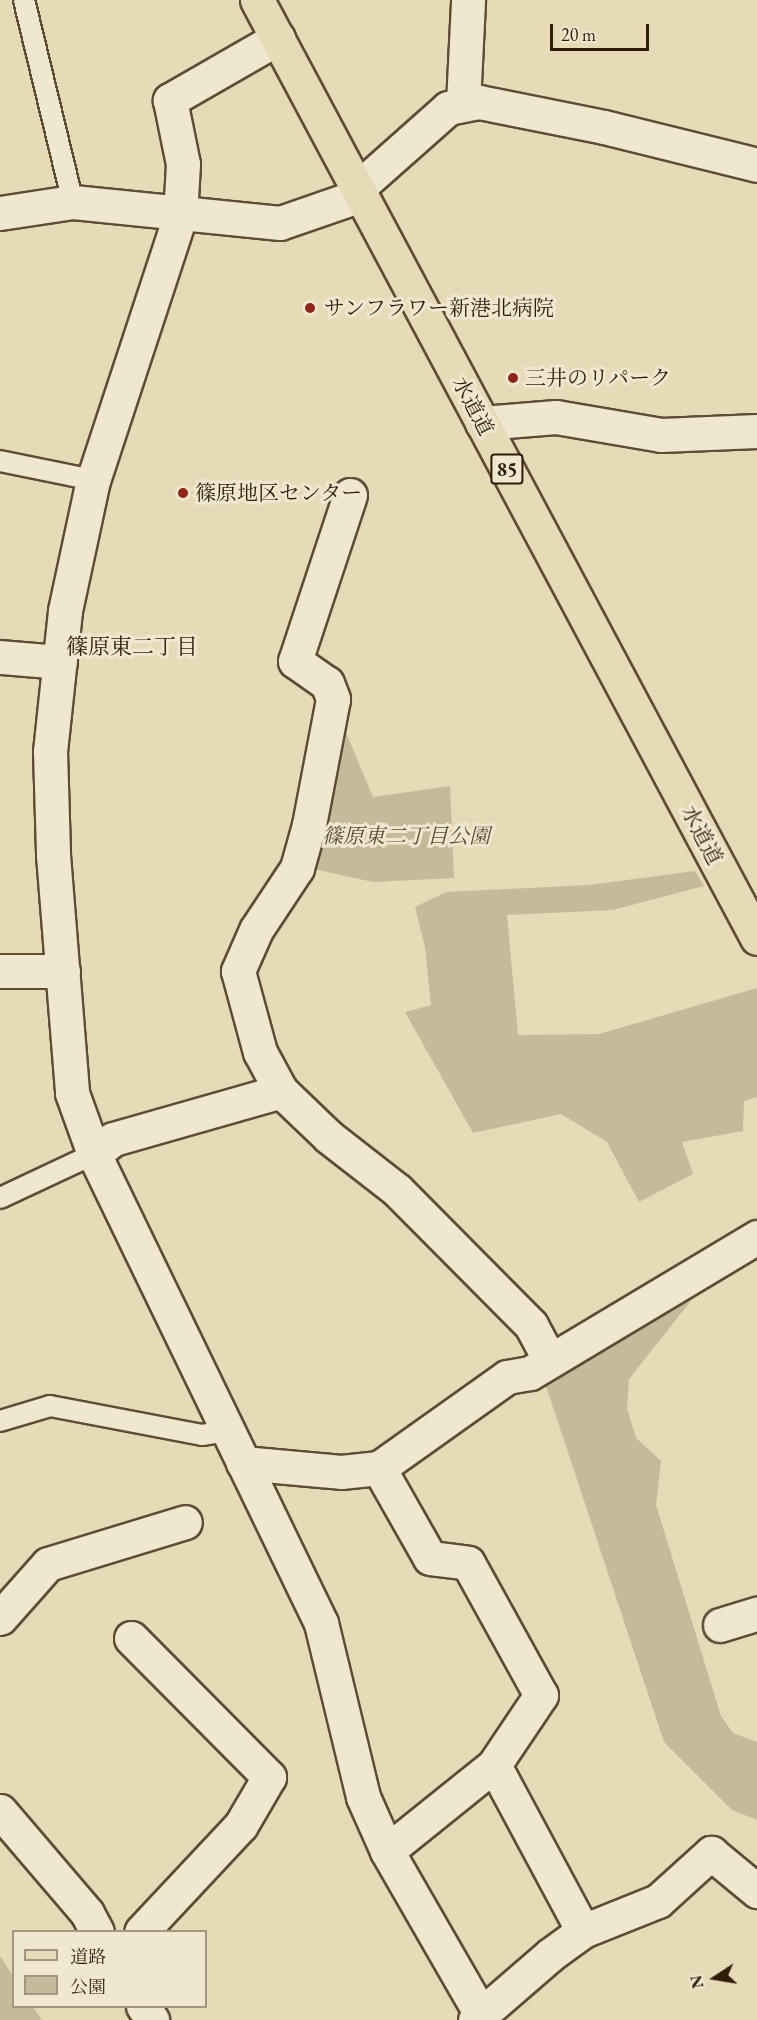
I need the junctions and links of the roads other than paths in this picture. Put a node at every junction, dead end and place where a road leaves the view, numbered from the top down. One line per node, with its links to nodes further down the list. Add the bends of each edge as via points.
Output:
1 (24, 0): 8 (lane)
2 (257, 0): 4 (main road, 水道道 / 85)
3 (468, 0): 5 (street)
4 (278, 38): 7 (main road, 水道道 / 85); 10 (street, via 170,100 183,164)
5 (463, 104): 6 (street, via 479,102 604,127); 7 (street, via 448,108)
6 (757, 165)
7 (359, 191): 10 (street, via 280,223); 11 (main road, 水道道 / 85)
8 (73, 202): 9 (street); 10 (street)
9 (0, 213)
10 (180, 216): 14 (street)
11 (482, 423): 12 (street, via 556,417 661,435); 18 (main road, 水道道 / 85)
12 (757, 431)
13 (0, 461): 14 (lane)
14 (93, 480): 17 (street, via 65,611)
15 (350, 495): 21 (street, via 295,661 327,683 333,699 309,825 297,868 256,930 238,971 260,1052)
16 (0, 657): 17 (street)
17 (60, 662): 20 (street, via 50,752)
18 (757, 937)
19 (0, 971): 20 (street)
20 (63, 971): 22 (street, via 72,1093)
21 (281, 1091): 22 (street, via 113,1139); 25 (street, via 413,1207 531,1325)
22 (94, 1154): 23 (lane); 27 (street)
23 (0, 1198)
24 (757, 1237): 25 (street)
25 (550, 1360): 29 (street, via 530,1372 507,1377)
26 (0, 1421): 27 (lane, via 50,1406 202,1435)
27 (228, 1431): 28 (street)
28 (243, 1463): 29 (street, via 341,1472); 37 (street, via 321,1623 363,1797)
29 (379, 1468): 35 (street, via 430,1558 468,1563 541,1695)
30 (185, 1522): 32 (street, via 48,1563)
31 (757, 1614): 33 (street)
32 (0, 1618)
33 (720, 1625)
34 (131, 1638): 40 (street, via 269,1777 241,1826)
35 (494, 1766): 37 (street); 41 (street)
36 (0, 1811): 39 (street, via 87,1913)
37 (387, 1851): 42 (street)
38 (757, 1891): 41 (street, via 711,1853 658,1901)
39 (96, 1930)
40 (143, 1930)
41 (583, 1931): 42 (street, via 550,1954)
42 (479, 2019)

